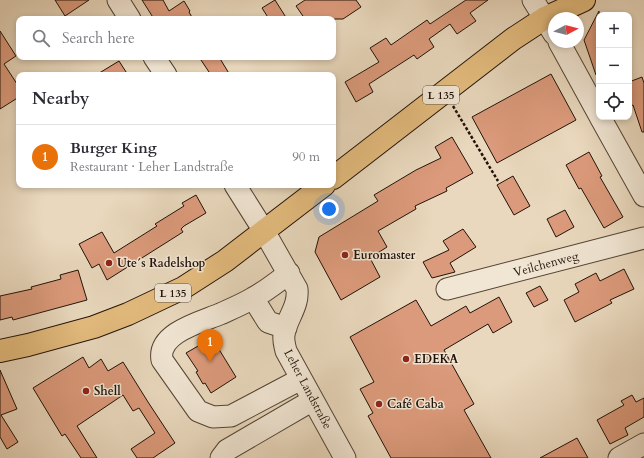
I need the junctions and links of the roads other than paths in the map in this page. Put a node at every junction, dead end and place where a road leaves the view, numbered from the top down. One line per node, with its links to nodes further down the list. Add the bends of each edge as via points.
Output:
1 (118, 0): 5 (street)
2 (533, 0): 6 (street)
3 (584, 0): 4 (main road, L 135)
4 (568, 12)
5 (128, 16)
6 (548, 23)
7 (548, 27): 13 (main road, L 135, via 513,40)
8 (562, 48): 11 (street)
9 (156, 60): 10 (street)
10 (164, 72)
11 (596, 109)
12 (602, 120): 16 (street)
13 (336, 176)
14 (237, 188): 17 (street, Leher Landstraße)
15 (320, 188): 17 (main road, L 135)
16 (644, 196)
17 (264, 231): 19 (street, Leher Landstraße); 23 (main road, L 135, via 183,288 118,318 94,327)
18 (644, 238): 20 (street, Veilchenweg)
19 (289, 273): 21 (street); 22 (street, Leher Landstraße, via 298,297)
20 (447, 289)
21 (253, 298): 22 (street, via 268,322); 24 (street, via 173,336 163,347 162,360 198,411 213,417 231,416)
22 (286, 328): 24 (street, Leher Landstraße, via 286,351)
23 (0, 351)
24 (301, 379): 25 (street, Leher Landstraße)
25 (313, 400): 27 (street, via 227,450); 28 (street, Leher Landstraße)
26 (644, 444): 29 (street)
27 (221, 458)
28 (345, 458)
29 (619, 458)

